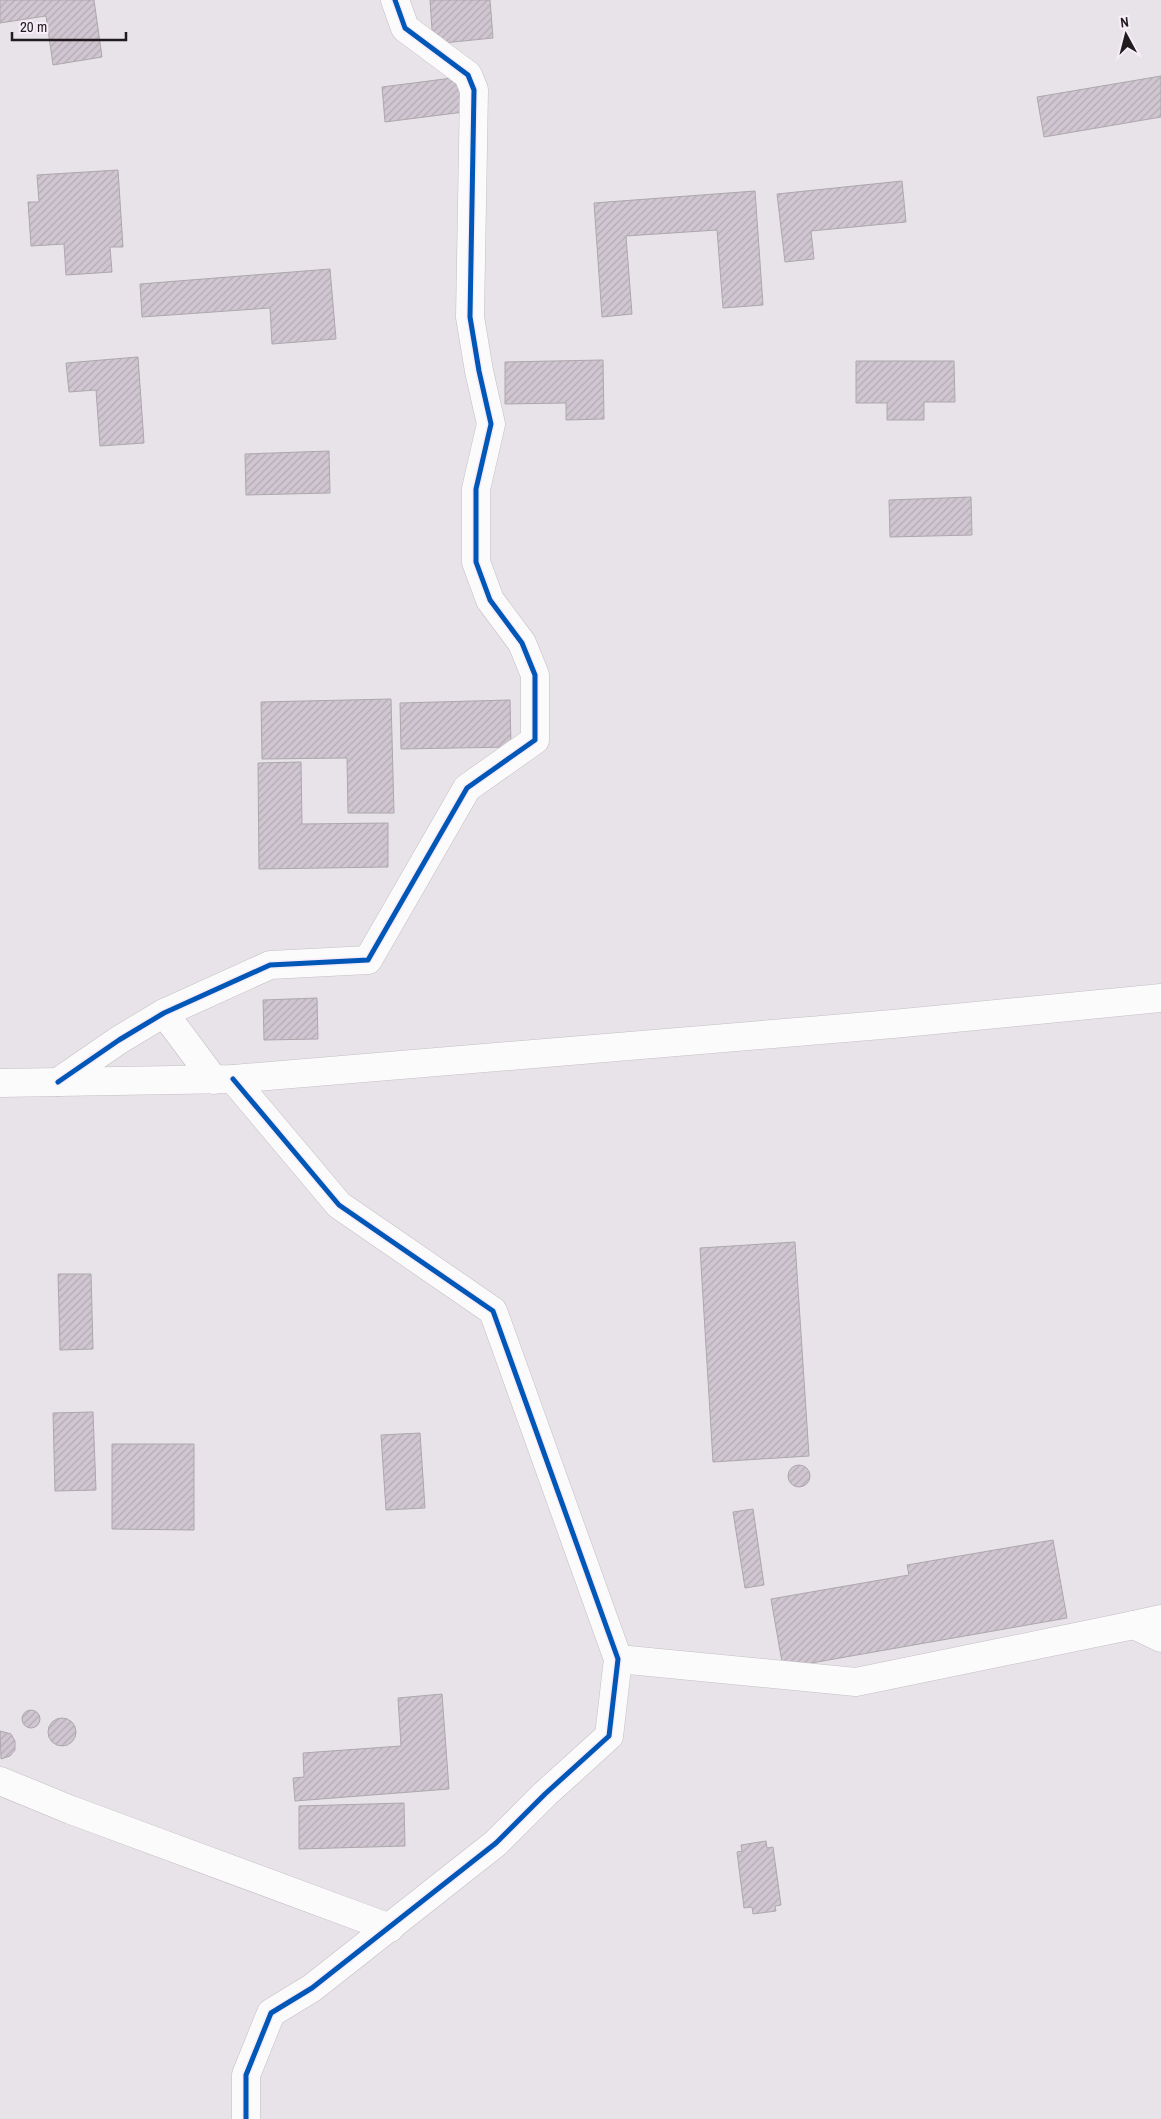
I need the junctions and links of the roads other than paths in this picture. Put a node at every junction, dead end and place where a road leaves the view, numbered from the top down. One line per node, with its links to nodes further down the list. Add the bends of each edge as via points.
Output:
1 (395, 0): 3 (street, via 405,28 468,74 474,90 470,317 491,424 476,489 476,562 490,600 522,643 535,675 534,740 466,788 368,960 270,965)
2 (1161, 998): 4 (street, via 893,1024)
3 (164, 1013): 4 (street); 5 (street)
4 (223, 1079): 5 (street); 10 (street, via 339,1205 493,1311)
5 (58, 1082): 6 (street)
6 (0, 1083)
7 (1161, 1619): 8 (street)
8 (1134, 1624): 9 (street); 10 (street, via 856,1682)
9 (1161, 1638)
10 (618, 1659): 12 (street, via 609,1736 496,1843)
11 (0, 1781): 12 (street)
12 (390, 1928): 13 (street, via 312,1988 271,2013 246,2075)
13 (246, 2119)

